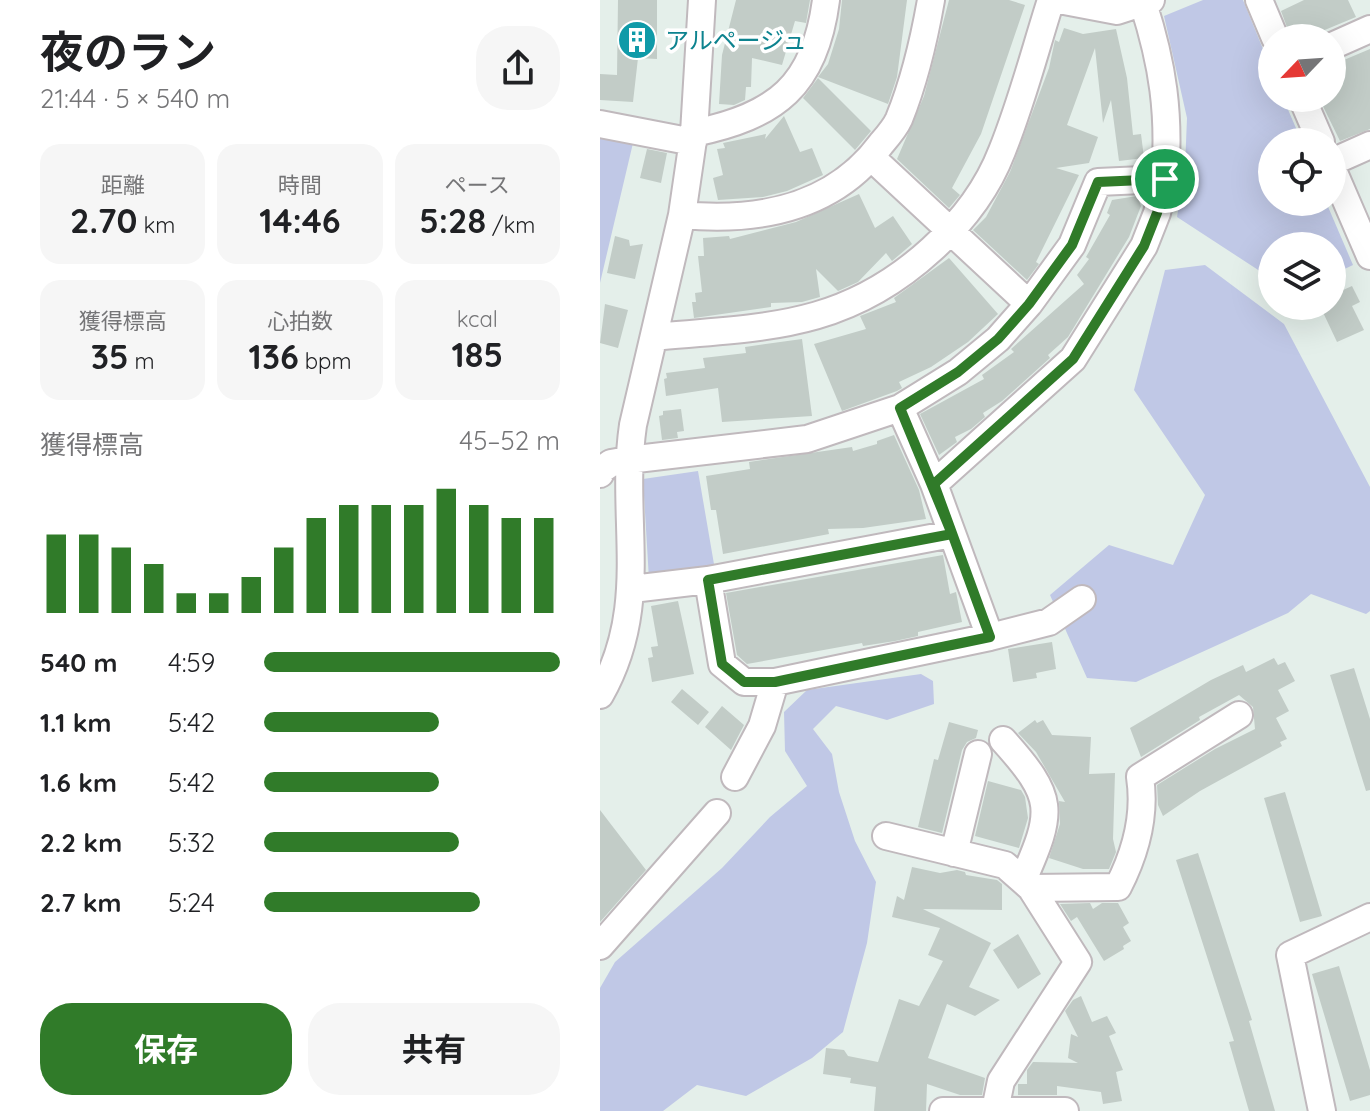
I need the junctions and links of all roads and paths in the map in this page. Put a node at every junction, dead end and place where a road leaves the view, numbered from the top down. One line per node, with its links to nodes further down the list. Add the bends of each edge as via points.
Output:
1 (702, 0): 12 (street)
2 (826, 0): 12 (street, via 816,45 788,95 729,126)
3 (931, 0): 14 (street, via 898,122)
4 (1051, 0): 19 (street, via 1002,152 976,203)
5 (1059, 0): 7 (street, via 1117,11)
6 (1259, 0): 8 (street)
7 (1147, 2): 16 (street, via 1167,107)
8 (1269, 24)
9 (1370, 29): 10 (street)
10 (1346, 40)
11 (600, 124): 12 (street)
12 (694, 137): 18 (street)
13 (1370, 145): 15 (street)
14 (872, 158): 18 (street, via 842,185 797,206 746,218); 19 (street)
15 (1346, 158)
16 (1165, 179): 21 (street, via 1098,182 1072,245); 26 (street, via 1144,246 1073,359)
17 (1346, 199): 20 (street)
18 (682, 215): 22 (street)
19 (951, 232): 21 (street); 22 (street, via 881,290 831,312 776,326)
20 (1370, 256)
21 (1029, 304): 23 (street, via 958,372)
22 (654, 337): 24 (street)
23 (900, 408): 24 (street, via 807,439); 26 (street)
24 (628, 460): 25 (street, via 611,463); 29 (street)
25 (600, 474)
26 (934, 484): 27 (street)
27 (952, 534): 28 (street); 31 (street)
28 (708, 580): 29 (street); 32 (street, via 722,664 744,682)
29 (632, 589): 33 (street, via 621,649)
30 (1082, 599): 31 (street, via 1049,622)
31 (990, 637): 32 (street)
32 (775, 682): 37 (street, via 762,726)
33 (600, 695)
34 (1239, 715): 41 (street, via 1140,777 1144,803 1136,844 1118,887)
35 (1003, 740): 41 (street, via 1033,773 1045,813)
36 (978, 754): 40 (street)
37 (735, 777)
38 (717, 813): 43 (street)
39 (886, 836): 40 (street)
40 (954, 853): 41 (street, via 1005,865)
41 (1027, 884): 44 (street, via 1078,962 1001,1081)
42 (1370, 917): 47 (street, via 1290,955)
43 (600, 946)
44 (995, 1110): 45 (street); 46 (street)
45 (943, 1111)
46 (1065, 1111)
47 (1322, 1111)

